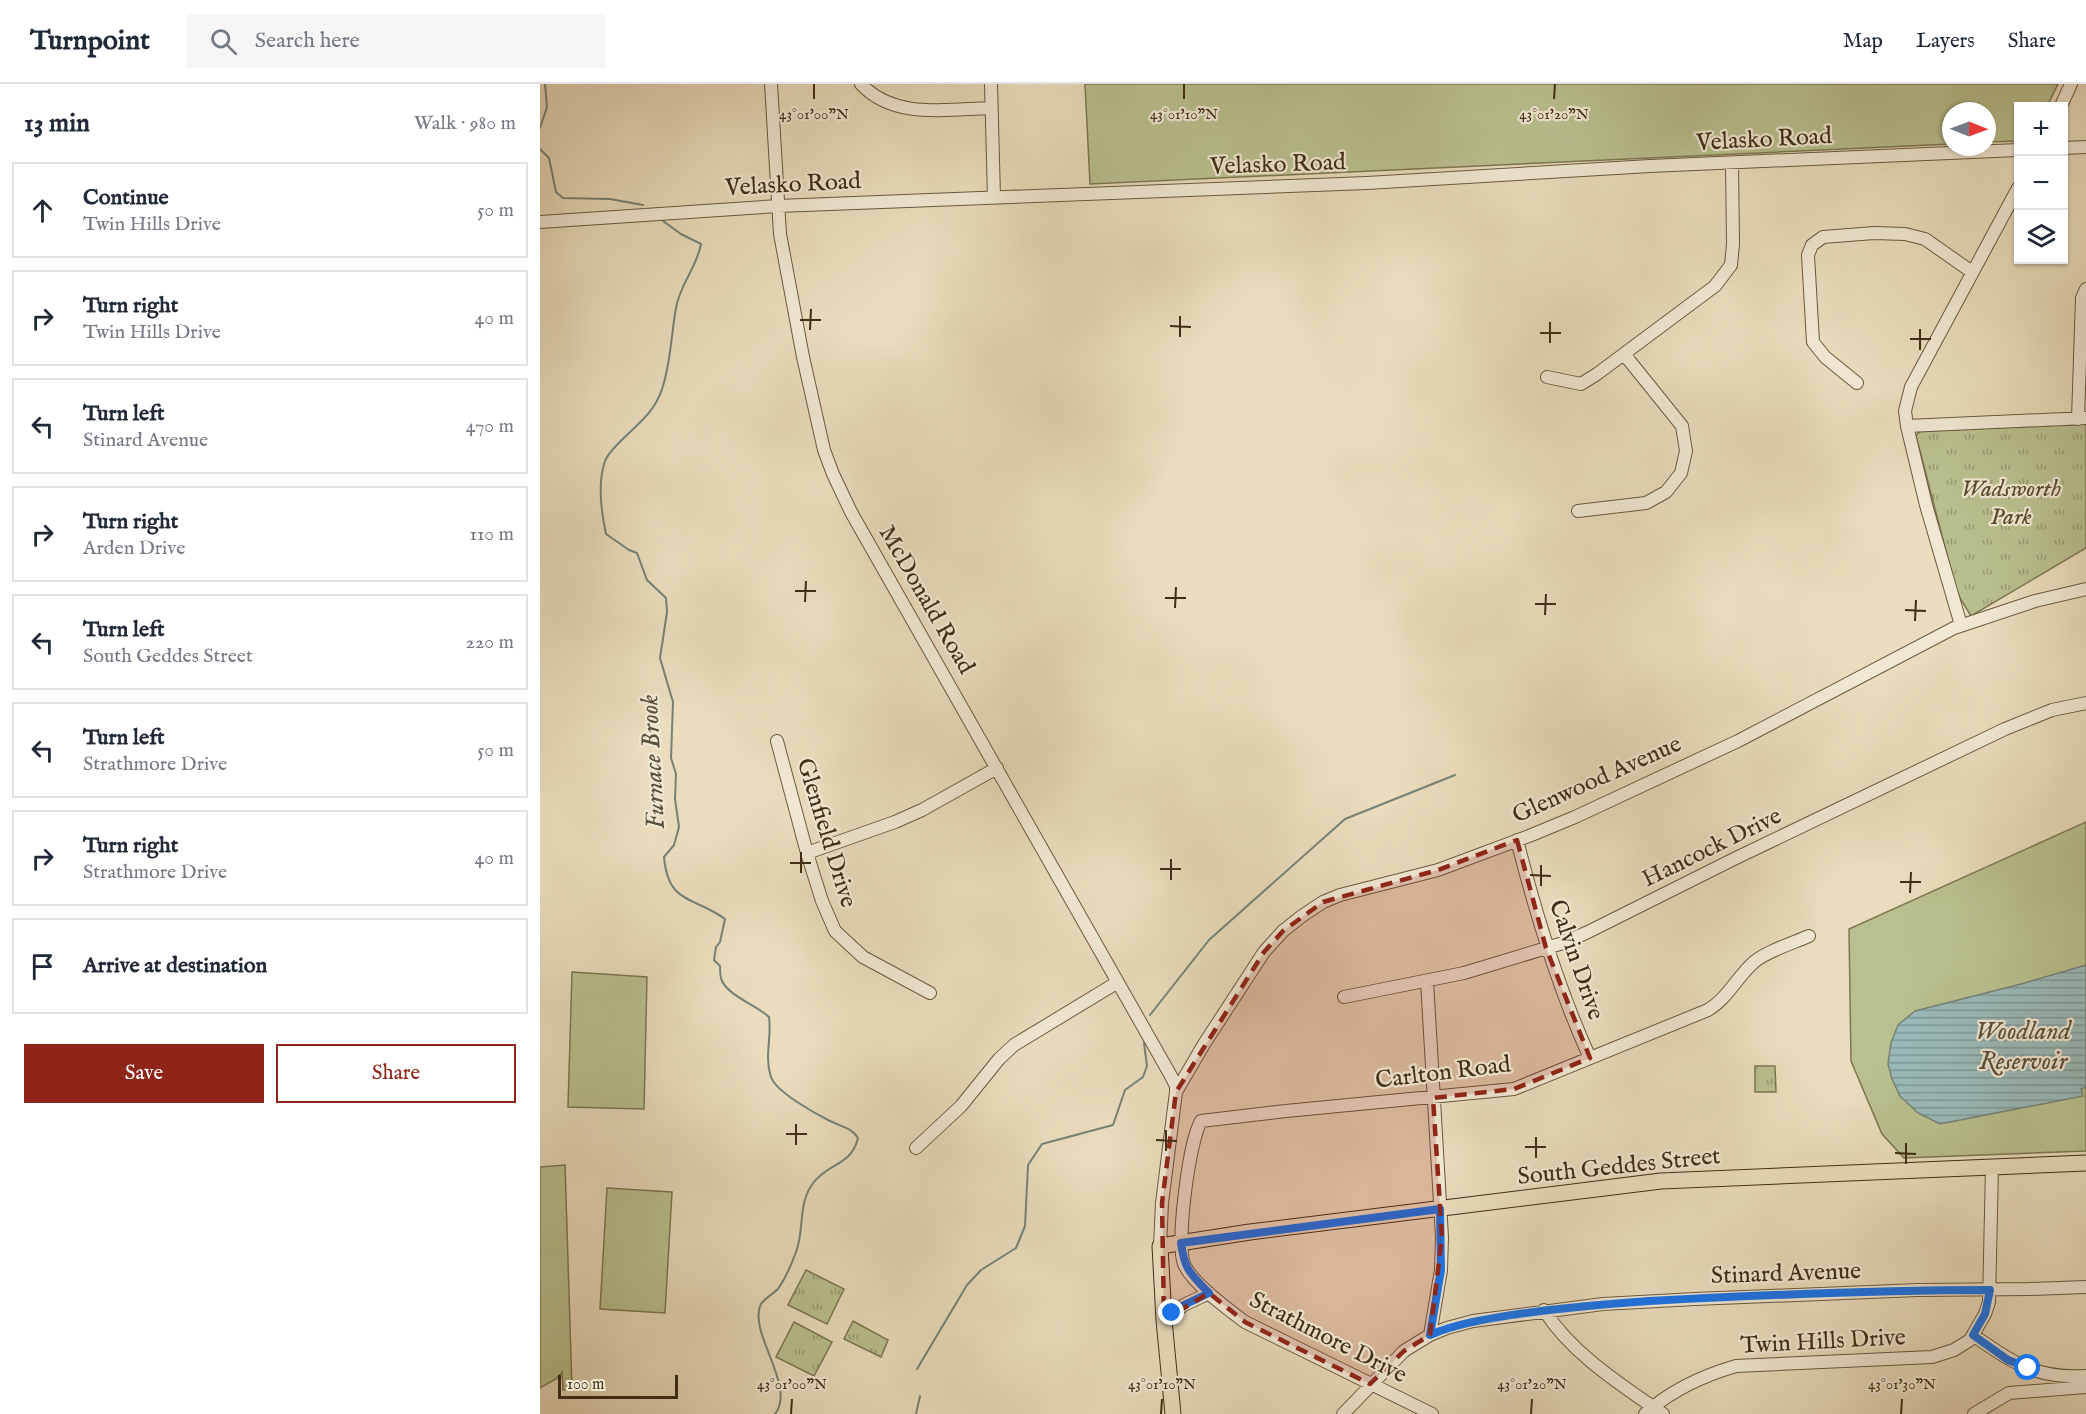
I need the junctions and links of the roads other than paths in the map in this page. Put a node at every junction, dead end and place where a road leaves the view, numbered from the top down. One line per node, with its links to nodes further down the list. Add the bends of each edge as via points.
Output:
1 (771, 84): 13 (street, McDonald Road)
2 (861, 84): 6 (street, via 894,106)
3 (990, 84): 6 (street)
4 (2072, 84): 5 (street)
5 (2063, 102)
6 (991, 108): 11 (street)
7 (2086, 147): 8 (street)
8 (2068, 148)
9 (2014, 150): 10 (street, Velasko Road)
10 (1732, 163): 11 (street, Velasko Road, via 1367,183); 17 (street, via 1731,265 1714,286)
11 (994, 197): 13 (street, Velasko Road)
12 (2014, 197): 15 (street)
13 (778, 206): 14 (street, Velasko Road); 27 (street, McDonald Road, via 803,357 816,420 833,474)
14 (540, 222)
15 (1972, 272): 19 (street, via 1918,236 1823,237 1812,245 1808,255 1813,342); 21 (street, via 1911,387 1905,411)
16 (2086, 289): 20 (street, via 2082,298)
17 (1624, 354): 18 (street, via 1581,384); 22 (street, via 1682,426 1686,451 1680,473 1666,492 1646,503)
18 (1547, 377)
19 (1857, 383)
20 (2082, 419): 21 (street)
21 (1907, 426): 24 (street)
22 (1578, 511)
23 (2086, 589): 24 (street, Glenwood Avenue)
24 (1961, 625): 28 (street, Glenwood Avenue, via 1738,741)
25 (2086, 703): 31 (street, Hancock Drive, via 2052,710 2005,729 1588,932)
26 (777, 741): 29 (street, Glenfield Drive)
27 (996, 768): 29 (street, via 913,814); 33 (street, McDonald Road)
28 (1517, 840): 31 (street, Calvin Drive); 37 (street, Glenwood Avenue, via 1438,870 1340,895 1302,916 1264,952)
29 (807, 854): 34 (street, Glenfield Drive, via 835,931 864,957)
30 (1809, 936): 36 (street, Carlton Road, via 1756,960 1708,1010)
31 (1546, 948): 32 (street, Hancock Drive); 36 (street, Calvin Drive)
32 (1427, 981): 35 (street, Hancock Drive); 38 (street)
33 (1118, 982): 37 (street, McDonald Road, via 1171,1076); 39 (street, via 1014,1044 961,1106)
34 (930, 993)
35 (1344, 997)
36 (1590, 1058): 38 (street, Carlton Road, via 1514,1089)
37 (1176, 1092): 44 (street, Glenwood Avenue)
38 (1433, 1098): 42 (street); 43 (street, Carlton Road, via 1203,1120 1188,1175)
39 (916, 1148)
40 (2086, 1163): 41 (main road, South Geddes Street)
41 (1992, 1167): 42 (main road, South Geddes Street, via 1661,1181); 46 (street, Twin Hills Drive)
42 (1440, 1209): 43 (main road, South Geddes Street); 50 (street, via 1441,1270)
43 (1181, 1243): 44 (main road, South Geddes Street); 47 (street, Strathmore Drive, via 1184,1263)
44 (1160, 1246): 49 (main road, Glenwood Avenue)
45 (2086, 1287): 46 (street, Stinard Avenue)
46 (1990, 1290): 48 (street, Stinard Avenue, via 1695,1299); 51 (street, Twin Hills Drive, via 1985,1314)
47 (1209, 1293): 49 (street); 53 (street, Strathmore Drive, via 1245,1322)
48 (1544, 1310): 50 (street, Stinard Avenue, via 1473,1321); 55 (street, via 1562,1336)
49 (1164, 1320): 56 (main road, Glenwood Avenue)
50 (1430, 1335): 53 (street, Stinard Avenue, via 1404,1351)
51 (1973, 1335): 52 (street, via 2008,1360 2044,1374); 55 (street, Twin Hills Drive, via 1954,1350 1932,1357 1736,1366 1683,1386)
52 (2086, 1376)
53 (1370, 1384): 57 (street, Stinard Avenue); 58 (street, Strathmore Drive)
54 (2086, 1387): 59 (street, via 2008,1393)
55 (1653, 1412)
56 (1173, 1414)
57 (1343, 1414)
58 (1432, 1414)
59 (1974, 1414)

